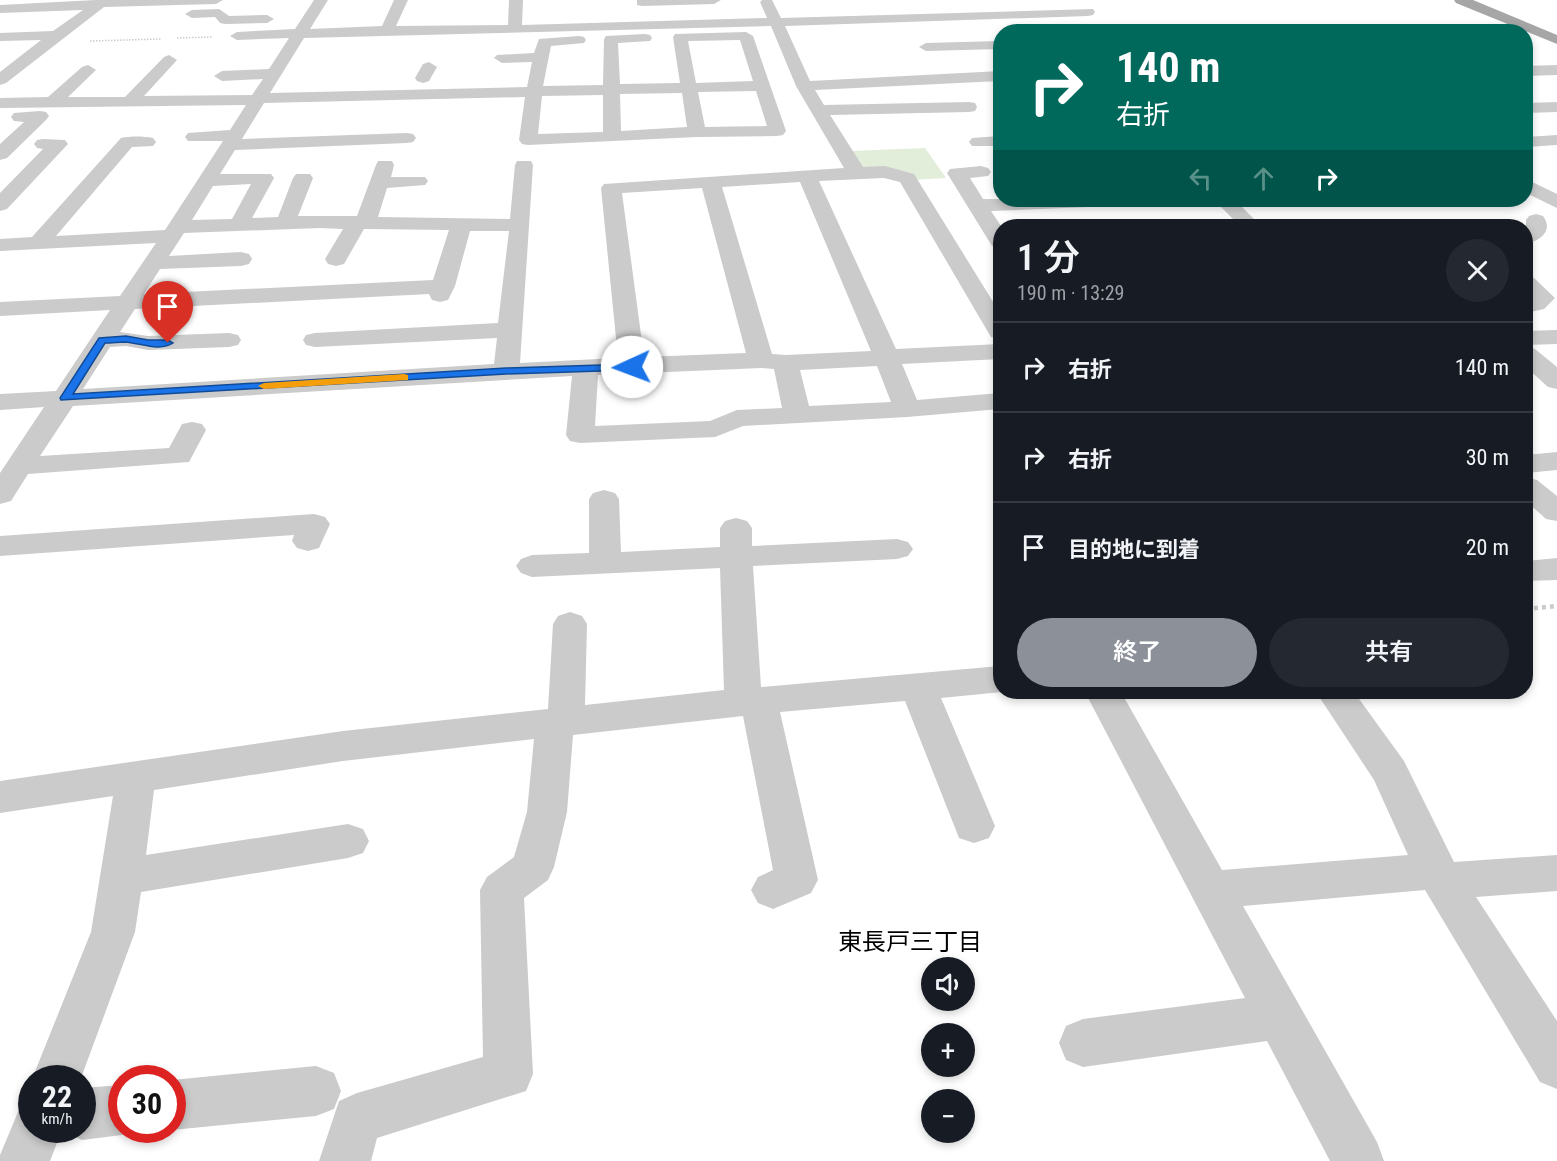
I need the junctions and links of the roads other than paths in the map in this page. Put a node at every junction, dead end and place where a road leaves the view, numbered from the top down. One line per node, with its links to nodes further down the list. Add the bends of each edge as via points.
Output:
1 (221, 0): 9 (street)
2 (321, 0): 16 (street)
3 (401, 0): 25 (street)
4 (516, 0): 21 (street)
5 (1461, 0): 20 (main road)
6 (718, 3): 10 (street)
7 (764, 3): 18 (street)
8 (896, 4): 11 (street, via 899,8)
9 (102, 6): 12 (street); 29 (street)
10 (637, 6)
11 (1010, 6): 14 (street); 15 (street); 19 (street)
12 (0, 9)
13 (192, 14): 16 (street, via 219,13 225,20)
14 (1079, 15)
15 (944, 16): 17 (street); 30 (street, via 957,21 966,31)
16 (309, 17): 24 (street)
17 (919, 17): 18 (street, via 852,14); 30 (street)
18 (776, 21): 22 (street, via 662,22); 38 (street)
19 (1030, 24)
20 (1519, 24)
21 (513, 27): 22 (street, via 553,22); 25 (street, via 457,23); 35 (street, via 504,52)
22 (610, 29): 28 (street); 35 (street, via 544,42); 52 (street)
23 (1533, 30): 31 (main road)
24 (299, 33): 25 (street); 26 (street); 45 (street)
25 (378, 34)
26 (237, 36)
27 (0, 37): 29 (street)
28 (680, 37): 49 (street, via 746,36); 51 (street)
29 (50, 40): 33 (street); 48 (street)
30 (942, 40): 32 (street); 34 (street)
31 (1557, 40)
32 (993, 44)
33 (0, 45)
34 (926, 46)
35 (542, 57): 53 (street)
36 (173, 62): 55 (street)
37 (816, 64): 38 (street)
38 (795, 65): 50 (street)
39 (89, 70): 56 (street)
40 (1557, 70): 41 (street)
41 (1533, 71)
42 (426, 73): 44 (street)
43 (224, 74): 45 (street)
44 (402, 74)
45 (274, 76): 47 (street); 54 (street)
46 (993, 76): 50 (street)
47 (296, 77)
48 (0, 80)
49 (761, 86): 51 (street); 65 (street, via 777,131)
50 (804, 86): 61 (street)
51 (687, 87): 52 (street); 65 (street)
52 (613, 89): 53 (street); 67 (street)
53 (534, 91): 54 (street); 67 (street, via 528,140)
54 (258, 99): 55 (street); 69 (street)
55 (130, 101): 56 (street)
56 (52, 102): 57 (street)
57 (0, 103)
58 (969, 107): 61 (street)
59 (1557, 107): 60 (street)
60 (1533, 108)
61 (818, 110): 79 (street)
62 (92, 115): 63 (street)
63 (40, 116): 64 (street); 76 (street)
64 (0, 117)
65 (697, 132): 67 (street)
66 (194, 137): 69 (street)
67 (612, 137)
68 (407, 138): 69 (street)
69 (232, 140): 84 (street)
70 (1557, 140): 72 (street)
71 (993, 141): 74 (street)
72 (1533, 141)
73 (147, 142): 107 (street, via 127,142)
74 (978, 142)
75 (43, 144): 93 (street, via 59,144)
76 (0, 154)
77 (524, 165): 103 (street)
78 (981, 172): 89 (street, via 957,173)
79 (857, 173): 80 (street); 118 (street, via 885,172 907,178)
80 (807, 176): 86 (street); 127 (street)
81 (1546, 177): 83 (street)
82 (303, 178): 100 (street, via 288,213)
83 (1533, 178)
84 (207, 180): 101 (street, via 264,178 242,217); 105 (street)
85 (418, 181): 97 (street, via 383,169)
86 (710, 181): 128 (street); 129 (street, via 609,179)
87 (1533, 189): 92 (street)
88 (993, 190): 89 (street)
89 (972, 197): 90 (street); 104 (street)
90 (993, 198)
91 (477, 201): 102 (street)
92 (1557, 202)
93 (0, 206)
94 (1077, 207): 98 (street)
95 (1231, 207): 99 (street)
96 (331, 209): 97 (street)
97 (364, 218): 100 (street); 102 (street); 110 (street)
98 (1085, 218)
99 (1244, 219)
100 (288, 223): 101 (street)
101 (242, 224): 105 (street)
102 (466, 224): 103 (street); 115 (street)
103 (520, 225): 119 (street)
104 (993, 230)
105 (173, 231): 106 (street); 111 (street)
106 (77, 241): 107 (street); 112 (street)
107 (38, 243): 108 (street)
108 (0, 245)
109 (241, 259): 111 (street)
110 (336, 259)
111 (152, 263): 116 (street)
112 (57, 266)
113 (1557, 282): 114 (street)
114 (1533, 289)
115 (441, 296): 116 (street); 120 (street)
116 (127, 301): 117 (street); 123 (street)
117 (0, 309)
118 (993, 320)
119 (510, 330): 120 (street); 131 (street)
120 (430, 334): 125 (street)
121 (1555, 336): 122 (street)
122 (1533, 338)
123 (102, 340): 124 (street); 132 (street)
124 (230, 340)
125 (315, 340)
126 (993, 351): 127 (street)
127 (887, 358): 128 (street); 135 (street)
128 (773, 361): 129 (street); 136 (street)
129 (632, 367): 130 (street)
130 (586, 368): 131 (street); 136 (street, via 580,435 715,429 737,418)
131 (506, 371): 132 (street)
132 (65, 398): 133 (street); 140 (street)
133 (0, 402)
134 (993, 402): 135 (street)
135 (907, 410): 136 (street)
136 (797, 415)
137 (192, 430): 140 (street, via 179,456)
138 (1557, 461): 139 (street)
139 (1533, 463)
140 (20, 466): 142 (street)
141 (1533, 492): 144 (street)
142 (0, 495)
143 (604, 499): 149 (street)
144 (1557, 512)
145 (308, 541): 147 (street, via 314,524 162,527)
146 (736, 542): 148 (street); 149 (street); 158 (street)
147 (0, 546)
148 (897, 549)
149 (605, 562): 150 (street)
150 (532, 566)
151 (1557, 569): 152 (street)
152 (1533, 571)
153 (570, 624): 159 (street)
154 (993, 680): 155 (street)
155 (918, 687): 158 (street); 162 (street)
156 (1107, 699): 167 (street)
157 (1339, 699): 165 (street, via 1390,772)
158 (751, 702): 159 (street); 168 (street, via 796,880)
159 (560, 723): 160 (street, via 343,746); 177 (street, via 547,812 533,867 502,890 508,1074 357,1119)
160 (136, 777): 161 (street); 166 (street)
161 (0, 797)
162 (974, 826)
163 (348, 841): 166 (street)
164 (1557, 873): 165 (street)
165 (1440, 876): 167 (street); 172 (street)
166 (121, 878): 171 (street, via 113,932)
167 (1211, 890): 169 (street)
168 (773, 891)
169 (1280, 1016): 170 (street); 178 (street)
170 (1083, 1043)
171 (61, 1065)
172 (1557, 1065)
173 (316, 1090): 174 (street)
174 (186, 1104)
175 (31, 1143): 176 (street)
176 (24, 1161)
177 (345, 1161)
178 (1358, 1161)

